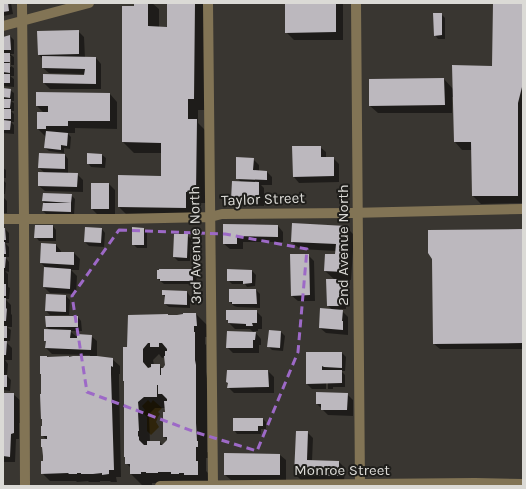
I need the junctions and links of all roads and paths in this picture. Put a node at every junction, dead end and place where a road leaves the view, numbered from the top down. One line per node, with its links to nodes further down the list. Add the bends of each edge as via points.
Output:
1 (22, 3): 5 (street)
2 (89, 3): 5 (street)
3 (208, 3): 9 (street, 3rd Avenue North)
4 (356, 3): 8 (street, 2nd Avenue North)
5 (22, 21): 6 (street); 10 (street)
6 (3, 26)
7 (523, 209): 8 (street, Taylor Street)
8 (358, 213): 9 (street, Taylor Street, via 222,214); 14 (street, 2nd Avenue North)
9 (210, 217): 10 (street, Taylor Street); 13 (street, 3rd Avenue North)
10 (24, 218): 11 (street, Taylor Street); 15 (street)
11 (3, 219)
12 (523, 484): 14 (street, Monroe Street)
13 (213, 485): 14 (street, Monroe Street); 16 (street, Monroe Street)
14 (360, 485)
15 (25, 486)
16 (160, 486)

